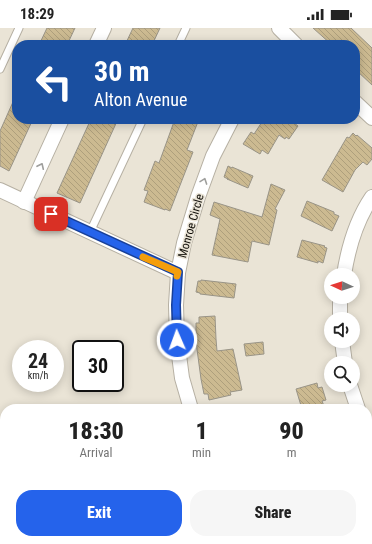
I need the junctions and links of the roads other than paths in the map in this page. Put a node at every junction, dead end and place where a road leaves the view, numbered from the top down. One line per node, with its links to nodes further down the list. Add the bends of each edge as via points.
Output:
1 (19, 28): 5 (lane)
2 (104, 28): 6 (street)
3 (186, 28): 7 (lane)
4 (279, 28): 8 (street)
5 (13, 40)
6 (98, 40)
7 (180, 40)
8 (289, 40)
9 (12, 43): 10 (lane)
10 (0, 69)
11 (360, 107): 12 (street)
12 (372, 118)
13 (60, 124): 18 (street, one-way to 13)
14 (141, 124): 19 (lane)
15 (229, 124): 21 (street, Monroe Circle, one-way to 15, via 198,197 213,156)
16 (0, 190): 18 (street)
17 (372, 197): 20 (street, via 355,231)
18 (24, 202): 19 (street)
19 (90, 232): 21 (street)
20 (345, 268)
21 (178, 272): 23 (street, Monroe Circle, via 177,340 182,378)
22 (352, 392): 24 (street)
23 (190, 404)
24 (356, 404)

